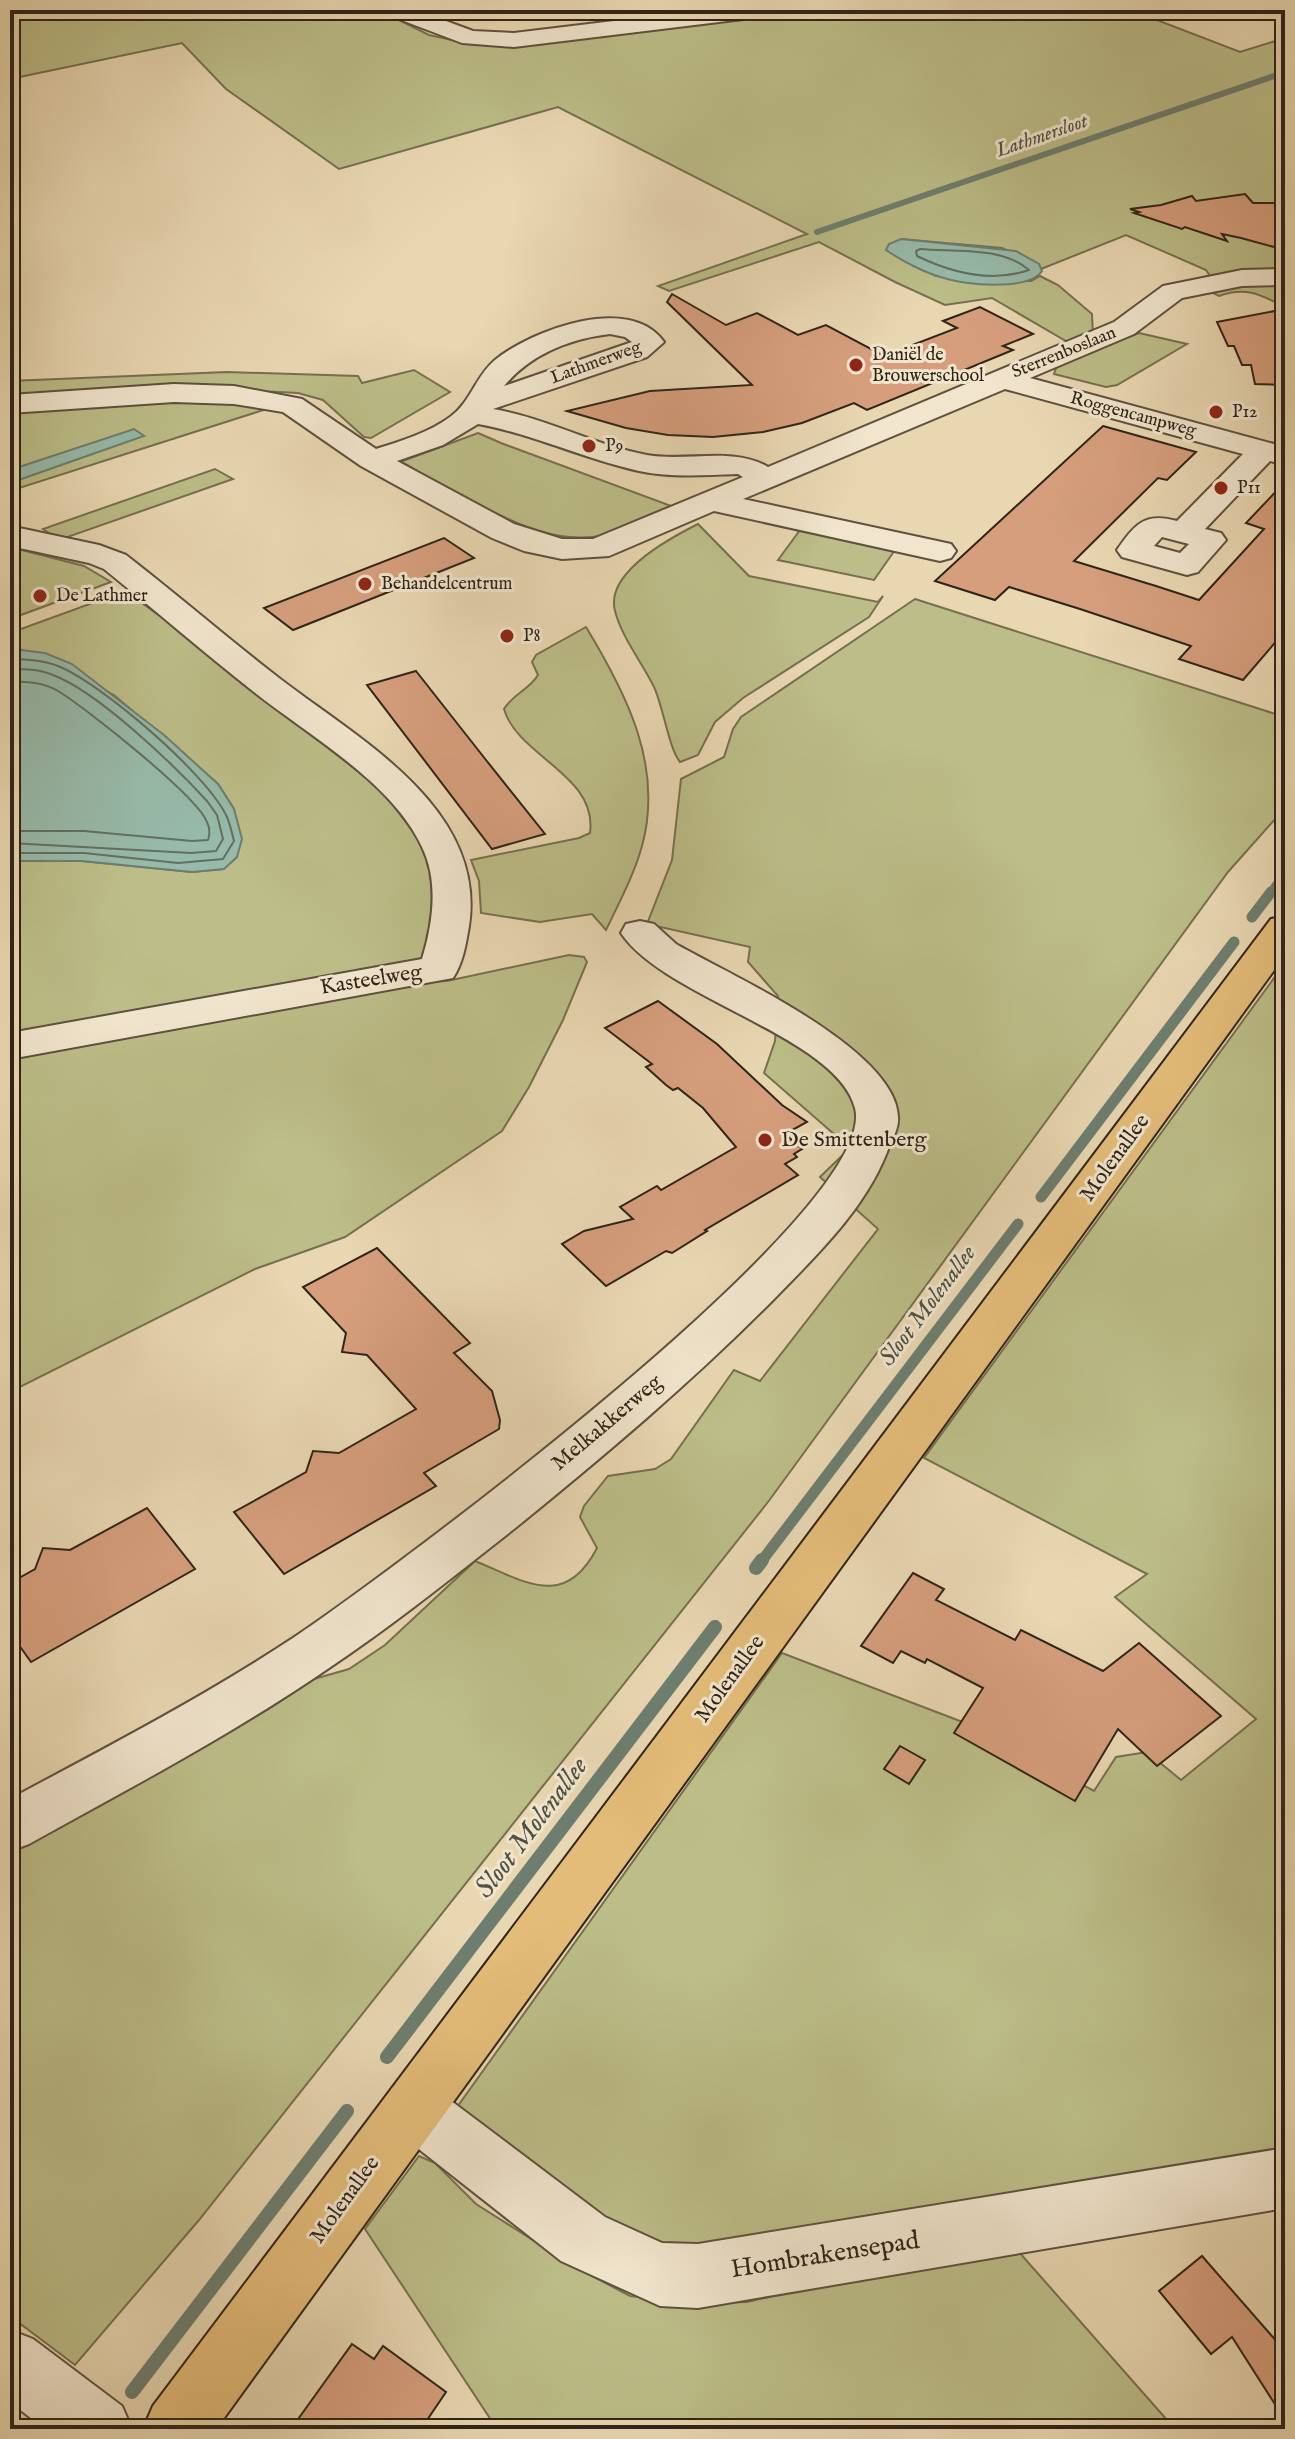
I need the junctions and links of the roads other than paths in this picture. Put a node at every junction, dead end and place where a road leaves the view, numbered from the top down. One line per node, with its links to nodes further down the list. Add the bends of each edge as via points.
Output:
1 (396, 10): 2 (street, via 470,38 514,40)
2 (760, 10)
3 (1285, 277): 4 (street, Sterrenboslaan, via 1218,281 1173,292 1124,328)
4 (1002, 379): 7 (street, Roggencampweg); 9 (street, Sterrenboslaan)
5 (10, 404): 8 (street, via 174,393 278,401 301,409)
6 (478, 408): 6 (street, Lathmerweg, via 637,351 650,342 636,328 601,324 578,330 503,367); 8 (street, Lathmerweg, via 453,431); 9 (street, via 642,463 744,465)
7 (1274, 453): 11 (street, Roggencampweg)
8 (372, 460): 10 (street, Sterrenboslaan, via 503,531 535,544 581,550 598,549)
9 (765, 477): 10 (street, Sterrenboslaan)
10 (709, 501): 13 (street)
11 (1183, 533)
12 (10, 536): 16 (street, Kasteelweg, via 115,562 390,783 439,844 452,900 439,969)
13 (940, 551)
14 (1285, 928): 18 (main road, Molenallee)
15 (640, 933): 17 (street, Melkakkerweg, via 662,953 820,1043 869,1092 878,1120 875,1138 850,1183 775,1273 716,1329 405,1588 236,1699)
16 (10, 1046)
17 (10, 1827)
18 (413, 2108): 19 (street, Hombrakensepad, via 583,2239 660,2274 698,2276); 22 (main road, Molenallee)
19 (1285, 2178)
20 (10, 2362): 21 (street)
21 (99, 2429)
22 (176, 2429)

